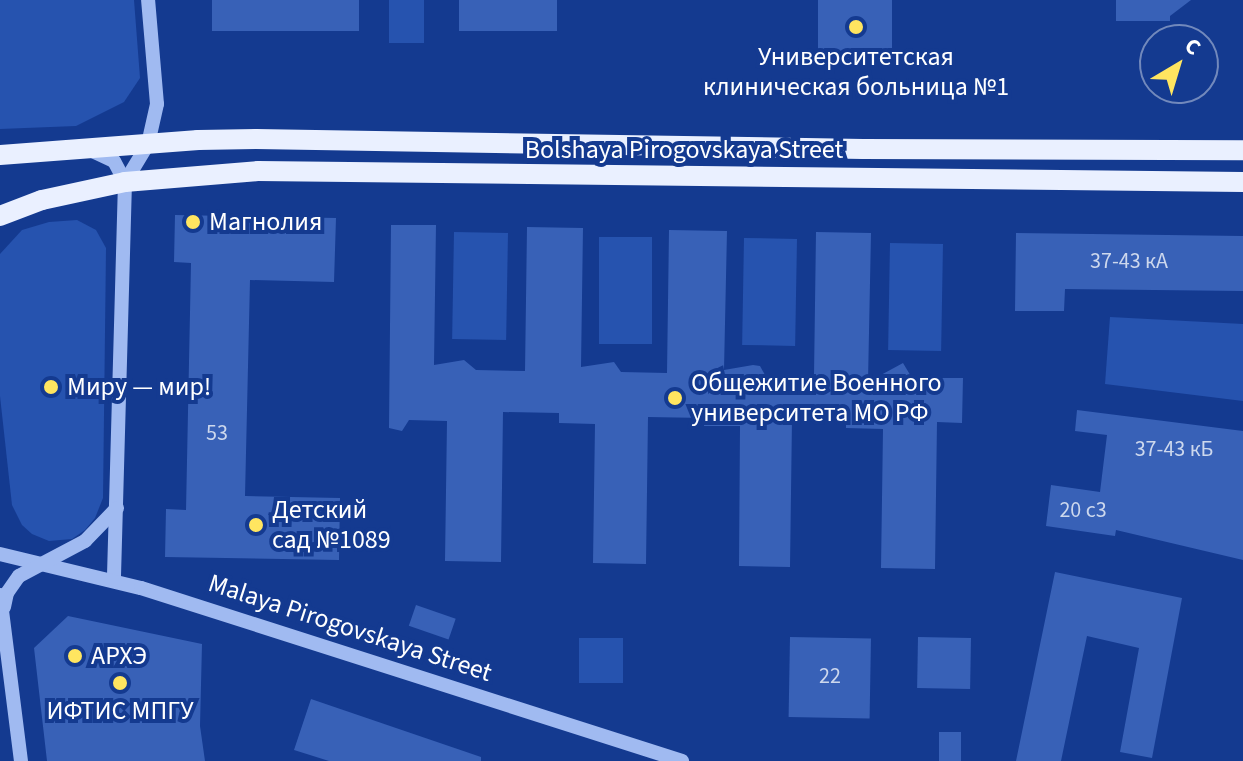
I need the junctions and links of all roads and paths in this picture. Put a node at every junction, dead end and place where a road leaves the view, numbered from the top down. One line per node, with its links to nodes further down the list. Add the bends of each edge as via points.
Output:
1 (148, 0): 2 (street, via 157,104)
2 (148, 144): 3 (main road, Bolshaya Pirogovskaya Street); 4 (main road, Bolshaya Pirogovskaya Street, via 256,139); 6 (street)
3 (89, 150): 5 (main road, Bolshaya Pirogovskaya Street); 6 (street, via 114,161)
4 (1243, 150)
5 (2, 157)
6 (125, 182): 7 (main road, Bolshaya Pirogovskaya Street, via 258,171); 8 (main road, Bolshaya Pirogovskaya Street, via 42,200); 9 (street)
7 (1243, 182)
8 (0, 216)
9 (117, 508): 11 (street, via 85,541); 12 (street)
10 (0, 554): 11 (street, Malaya Pirogovskaya Street)
11 (39, 563): 12 (street, Malaya Pirogovskaya Street); 14 (street, via 7,593)
12 (114, 580): 16 (street, Malaya Pirogovskaya Street)
13 (0, 595): 14 (street)
14 (3, 613): 15 (street)
15 (21, 761)
16 (682, 761)

